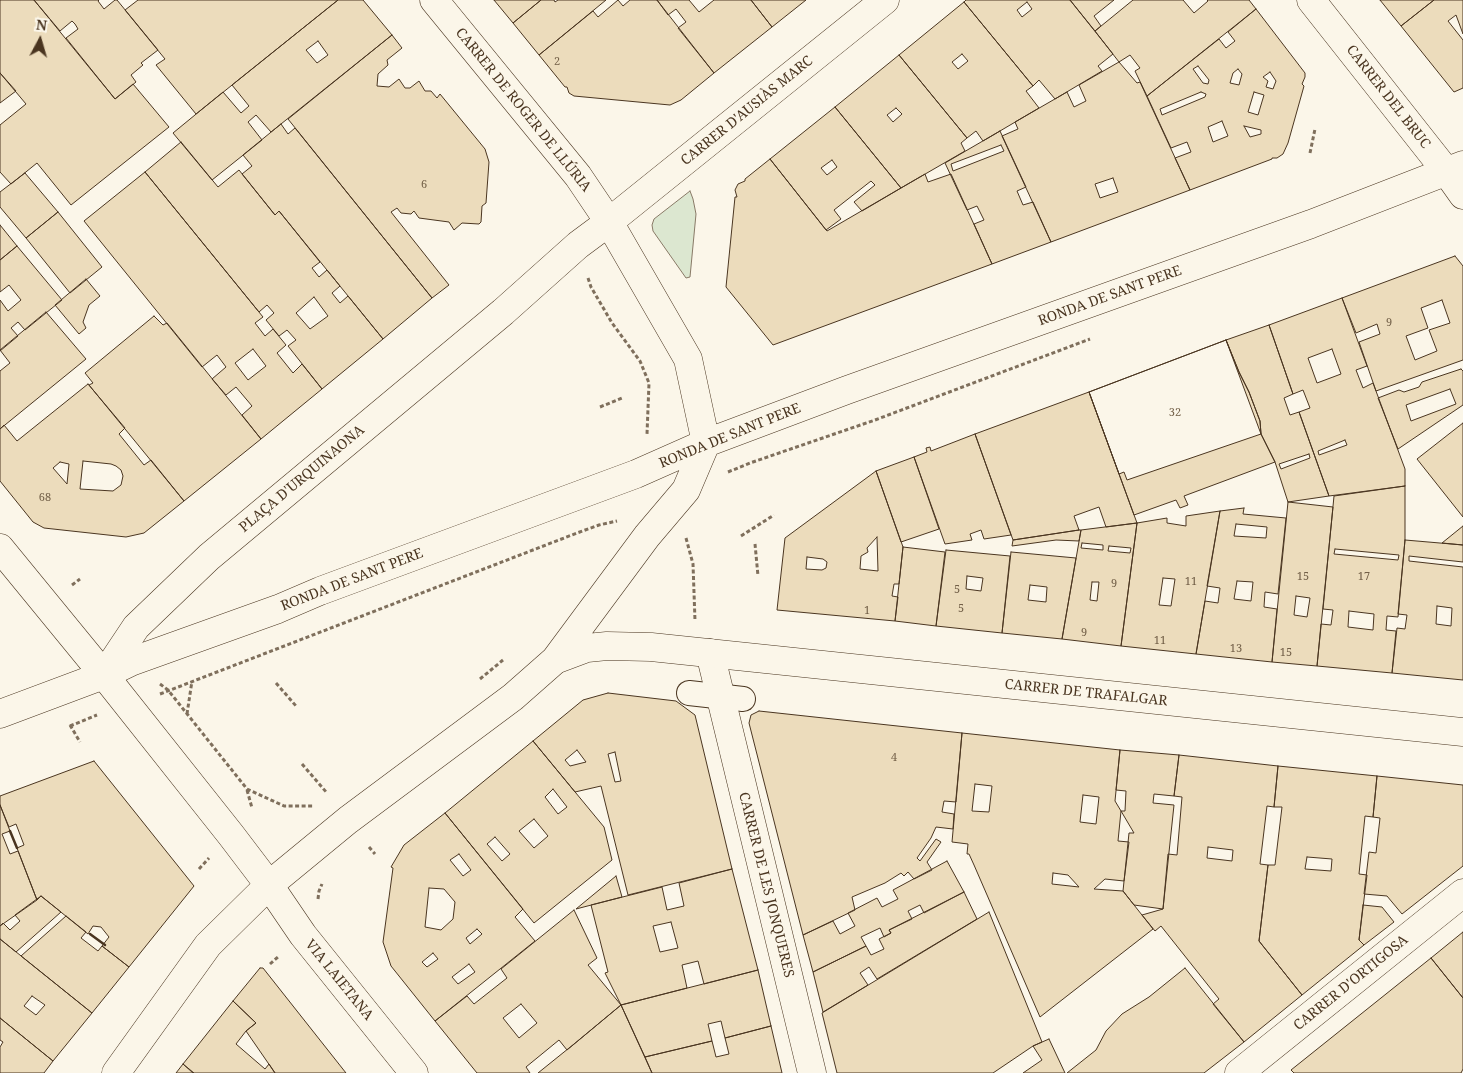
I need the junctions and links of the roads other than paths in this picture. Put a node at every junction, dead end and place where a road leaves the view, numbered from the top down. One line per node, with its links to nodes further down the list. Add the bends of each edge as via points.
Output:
1 (434, 0): 6 (main road, CARRER DE ROGER DE LLÚRIA, via 578,176)
2 (885, 0): 6 (main road, CARRER D'AUSIÀS MARC)
3 (1311, 0): 4 (main road, CARRER DEL BRUC)
4 (1455, 168): 5 (main road, CARRER DEL BRUC); 7 (main road, RONDA DE SANT PERE, via 1311,224)
5 (1463, 195)
6 (609, 222): 7 (main road, via 688,359); 11 (main road, PLAÇA D'URQUINAONA, via 210,557 136,627)
7 (706, 443): 10 (main road, via 686,490 647,536); 11 (main road, RONDA DE SANT PERE, via 636,474)
8 (0, 548): 11 (main road)
9 (701, 652): 10 (main road, via 607,646 587,648); 13 (main road, CARRER DE LES JONQUERES); 15 (main road, CARRER DE TRAFALGAR)
10 (555, 660): 16 (main road, via 507,701 348,820)
11 (104, 674): 14 (main road, RONDA DE SANT PERE); 16 (main road)
12 (689, 693): 13 (street)
13 (731, 698): 20 (main road, CARRER DE LES JONQUERES)
14 (0, 714)
15 (1463, 732)
16 (269, 885): 18 (main road, via 208,945); 19 (main road, VIA LAIETANA, via 303,935)
17 (1463, 893): 21 (main road, CARRER D'ORTIGOSA)
18 (116, 1073)
19 (414, 1073)
20 (812, 1073)
21 (1239, 1073)

